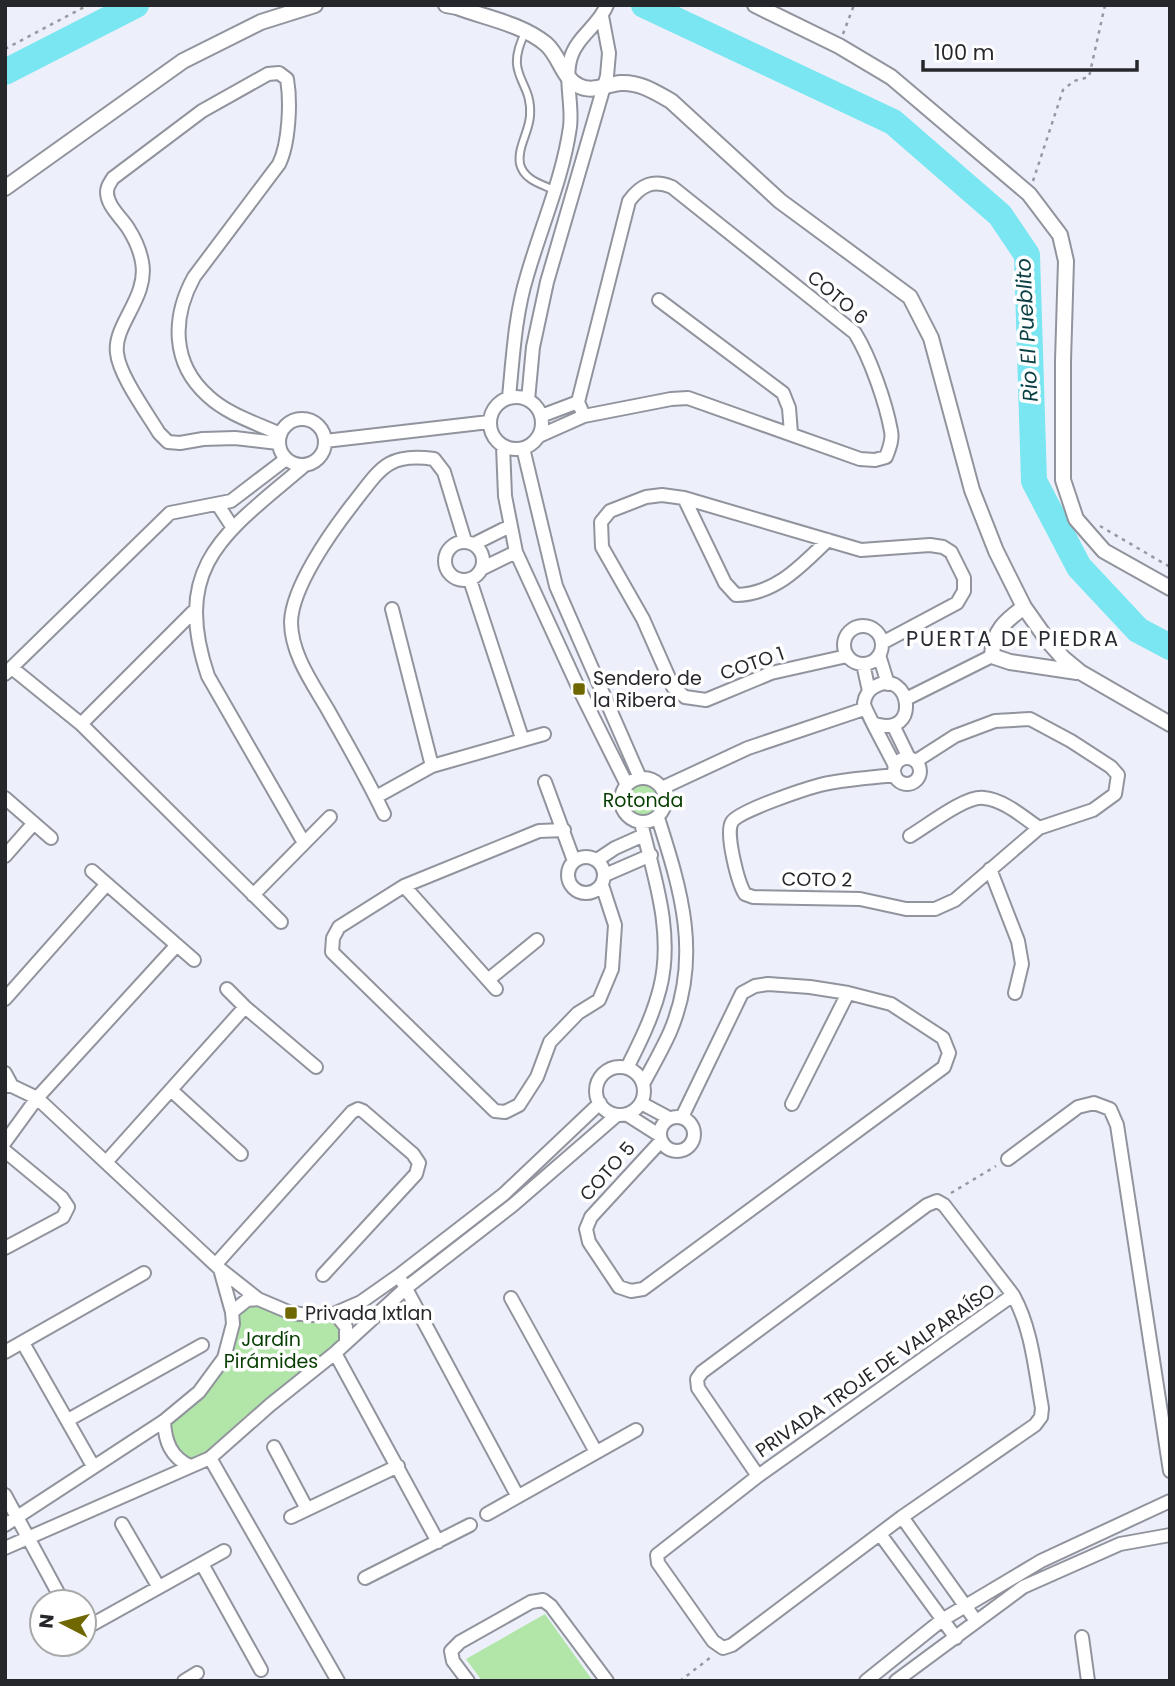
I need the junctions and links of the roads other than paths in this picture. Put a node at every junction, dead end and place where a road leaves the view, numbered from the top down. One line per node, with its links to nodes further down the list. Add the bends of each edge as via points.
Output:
1 (315, 5): 8 (street, via 261,22 183,61)
2 (446, 5): 5 (street)
3 (755, 5): 34 (street, via 891,77 1029,194 1060,235 1066,261 1063,480 1076,519 1104,551)
4 (604, 11): 6 (street, via 576,45 570,59); 7 (street, via 609,53)
5 (526, 31): 6 (street, via 555,53); 9 (lane, via 515,63 531,112 520,165 531,179)
6 (570, 80): 7 (street, via 580,87); 9 (street, via 570,126)
7 (604, 88): 12 (street, via 547,282); 35 (street, via 635,84 671,101 780,201 910,297 931,338 972,490)
8 (5, 188)
9 (554, 190): 11 (street, via 526,279)
10 (659, 300): 17 (street, via 783,393)
11 (509, 397): 12 (street); 16 (street, via 499,402)
12 (528, 400): 14 (street)
13 (578, 402): 14 (street); 15 (street); 17 (street, COTO 6, via 629,201 638,189 662,183 855,333 867,353 891,433 886,457 860,459)
14 (541, 416): 18 (street)
15 (584, 416): 17 (street, COTO 6, via 688,398); 18 (street, COTO 6)
16 (489, 422): 20 (street); 21 (street, via 493,436)
17 (791, 433)
18 (539, 436): 22 (street)
19 (279, 438): 19 (street, via 208,396 193,379 178,340 183,297 194,277 284,153 289,93 287,79 279,73 268,74 202,111 106,188 108,201 139,248 143,266 136,302 119,334 119,365 159,433 168,442 180,443); 20 (street, via 292,420 310,420 323,432); 23 (street)
20 (325, 441): 24 (street, via 319,458)
21 (503, 446): 22 (street); 27 (street)
22 (523, 449): 59 (street, via 556,586)
23 (286, 459): 24 (street); 26 (street, via 231,501)
24 (305, 465): 28 (street)
25 (684, 498): 29 (street); 29 (street, via 725,583 736,595 778,586); 40 (street, COTO 1, via 646,497 610,511 601,522 602,547 643,619 673,687 685,697 706,700 771,673)
26 (218, 505): 28 (street); 44 (street, via 170,513)
27 (510, 526): 30 (street); 31 (street)
28 (233, 528): 37 (street, via 216,545 201,574)
29 (828, 540): 39 (street, via 861,550 943,547 951,552 964,578 964,591 957,603)
30 (470, 543): 32 (street, via 482,556); 33 (street, via 456,544 446,559 452,576); 63 (street, via 444,471 434,459 393,460 343,517 301,584 291,622 298,656)
31 (516, 552): 32 (street); 61 (street)
32 (483, 568): 33 (street)
33 (470, 580): 55 (street)
34 (1170, 588)
35 (1024, 607): 38 (street); 41 (street, via 997,632)
36 (392, 609): 57 (street)
37 (195, 610): 50 (street); 74 (street, via 199,650 208,676)
38 (1048, 641): 42 (street); 45 (street)
39 (881, 649): 40 (street, via 876,631 858,627 845,638); 43 (street, via 875,660); 46 (street)
40 (847, 656): 43 (street)
41 (992, 656): 42 (street); 48 (street)
42 (1028, 663): 45 (street)
43 (863, 664): 47 (street)
44 (9, 671): 50 (street)
45 (1080, 672): 52 (street)
46 (888, 684): 47 (street); 48 (street, via 900,689)
47 (869, 691): 49 (street)
48 (905, 699): 53 (street, via 904,716)
49 (864, 709): 51 (street); 62 (street, via 748,748)
50 (81, 724): 84 (street)
51 (875, 724): 53 (street); 58 (street)
52 (1170, 724)
53 (893, 725): 56 (street)
54 (544, 734): 55 (street)
55 (522, 738): 57 (street)
56 (912, 760): 58 (street, via 902,759); 58 (street, via 920,769 916,781 904,783); 69 (street, via 995,721 1030,719 1118,775 1115,794 1093,810)
57 (432, 766): 63 (street)
58 (895, 771): 79 (street, COTO 2, via 822,785 742,813 731,822 729,834 745,894 860,899 906,909 935,909 955,900)
59 (640, 778): 61 (street); 62 (street)
60 (545, 782): 71 (street)
61 (627, 785): 70 (street, via 621,798 624,811)
62 (662, 788): 67 (street, via 665,807)
63 (376, 797): 65 (street)
64 (5, 798): 68 (street)
65 (384, 814)
66 (330, 817): 74 (street)
67 (658, 818): 70 (street); 97 (street, via 684,910 687,954 671,1030)
68 (34, 823): 73 (street); 76 (street)
69 (1039, 828): 72 (street, via 983,797 966,802); 79 (street)
70 (642, 829): 75 (street); 77 (street)
71 (564, 830): 78 (street); 83 (street, via 539,831)
72 (910, 836)
73 (51, 838)
74 (304, 843): 84 (street)
75 (651, 855): 81 (street); 95 (street, via 665,955 649,1021)
76 (5, 856)
77 (597, 860): 78 (street, via 585,856); 81 (street, via 603,866)
78 (574, 861): 81 (street, via 568,872 574,889 592,893)
79 (990, 869): 91 (street, via 1018,942 1022,964)
80 (92, 871): 82 (street)
81 (603, 880): 83 (street, via 615,925 611,968 599,1000 578,1013 550,1042 537,1077 519,1105 505,1112 495,1111 332,952 339,927)
82 (106, 885): 87 (street); 92 (street)
83 (404, 886): 86 (street, via 492,984)
84 (253, 895): 85 (street)
85 (281, 922)
86 (537, 940)
87 (176, 946): 88 (street); 100 (street)
88 (194, 960)
89 (227, 989): 93 (street)
90 (848, 993): 103 (street); 105 (street, via 768,984 742,993); 106 (street, COTO 5, via 891,1004 943,1038 949,1053 944,1067 643,1289 631,1291 619,1287 586,1230 591,1217)
91 (1015, 993)
92 (5, 999)
93 (245, 1007): 94 (street); 99 (street)
94 (316, 1067)
95 (627, 1068): 97 (street, via 638,1074); 101 (street, via 611,1068 599,1079)
96 (5, 1073): 98 (street)
97 (643, 1084): 102 (street)
98 (9, 1086): 100 (street)
99 (171, 1090): 109 (street); 111 (street)
100 (37, 1098): 107 (street); 111 (street)
101 (600, 1103): 104 (street); 116 (street, via 504,1194)
102 (641, 1103): 104 (street); 105 (street)
103 (792, 1104)
104 (622, 1114): 106 (street); 117 (street)
105 (676, 1118): 106 (street, via 660,1128); 106 (street, via 688,1120 694,1131 687,1148 669,1150)
106 (660, 1138)
107 (5, 1142)
108 (5, 1151): 112 (street, via 68,1207 63,1217)
109 (241, 1154)
110 (1008, 1159): 137 (street, via 1078,1107 1094,1103 1110,1109 1117,1125)
111 (107, 1161): 113 (street)
112 (5, 1248)
113 (218, 1267): 115 (street, via 358,1109 419,1163 416,1174); 120 (street); 121 (street)
114 (144, 1273): 124 (street)
115 (323, 1275)
116 (398, 1276): 117 (street); 122 (street, via 361,1302)
117 (406, 1288): 123 (street); 140 (street)
118 (1013, 1295): 138 (street, PRIVADA TROJE DE VALPARAÍSO); 138 (street, PRIVADA TROJE DE VALPARAÍSO, via 944,1205 937,1201 927,1205 697,1379 698,1388); 145 (street, PRIVADA TROJE DE VALPARAÍSO, via 1022,1310 1032,1353 1041,1417)
119 (511, 1298): 132 (street)
120 (258, 1299): 121 (street, via 247,1300); 122 (street, via 291,1312)
121 (232, 1312): 129 (street, via 224,1359 199,1392)
122 (331, 1315): 123 (street, via 346,1327)
123 (346, 1341): 127 (street)
124 (23, 1343): 126 (street); 128 (street)
125 (202, 1345): 128 (street)
126 (5, 1352)
127 (335, 1353): 133 (street); 136 (street)
128 (68, 1420): 134 (street)
129 (164, 1421): 134 (street); 135 (street, via 167,1445 178,1460)
130 (636, 1430): 132 (street)
131 (274, 1447): 142 (street)
132 (596, 1452): 140 (street)
133 (210, 1458): 135 (street); 172 (street)
134 (93, 1466): 146 (street)
135 (190, 1466): 153 (street)
136 (398, 1466): 142 (street); 154 (street)
137 (1170, 1471)
138 (758, 1476): 151 (street, PRIVADA TROJE DE VALPARAÍSO, via 657,1555 713,1641 723,1648)
139 (5, 1495): 146 (street)
140 (517, 1496): 143 (street)
141 (1170, 1501): 150 (street)
142 (307, 1509): 144 (street)
143 (486, 1514)
144 (291, 1517)
145 (902, 1517): 151 (street, PRIVADA TROJE DE VALPARAÍSO); 162 (street)
146 (18, 1518): 148 (street); 153 (street)
147 (122, 1524): 160 (street)
148 (5, 1525)
149 (470, 1525): 154 (street)
150 (1114, 1528): 155 (street); 162 (street, via 1041,1561)
151 (880, 1534): 163 (street)
152 (1170, 1535): 155 (street)
153 (28, 1536): 156 (street); 161 (street)
154 (438, 1542): 159 (street)
155 (1120, 1544): 165 (street, via 1023,1587)
156 (5, 1548)
157 (224, 1551): 158 (street)
158 (202, 1564): 160 (street); 168 (street)
159 (365, 1578)
160 (158, 1586): 164 (street)
161 (56, 1588)
162 (965, 1606): 163 (street); 165 (street)
163 (942, 1620): 167 (street); 175 (street)
164 (98, 1621)
165 (976, 1621): 167 (street)
166 (1082, 1637): 170 (street)
167 (956, 1638): 176 (street)
168 (261, 1670)
169 (197, 1674): 171 (street)
170 (1087, 1680)
171 (184, 1681)
172 (338, 1681)
173 (468, 1681): 174 (street, via 451,1651 531,1602 542,1600)
174 (607, 1681)
175 (866, 1681)
176 (896, 1681)

